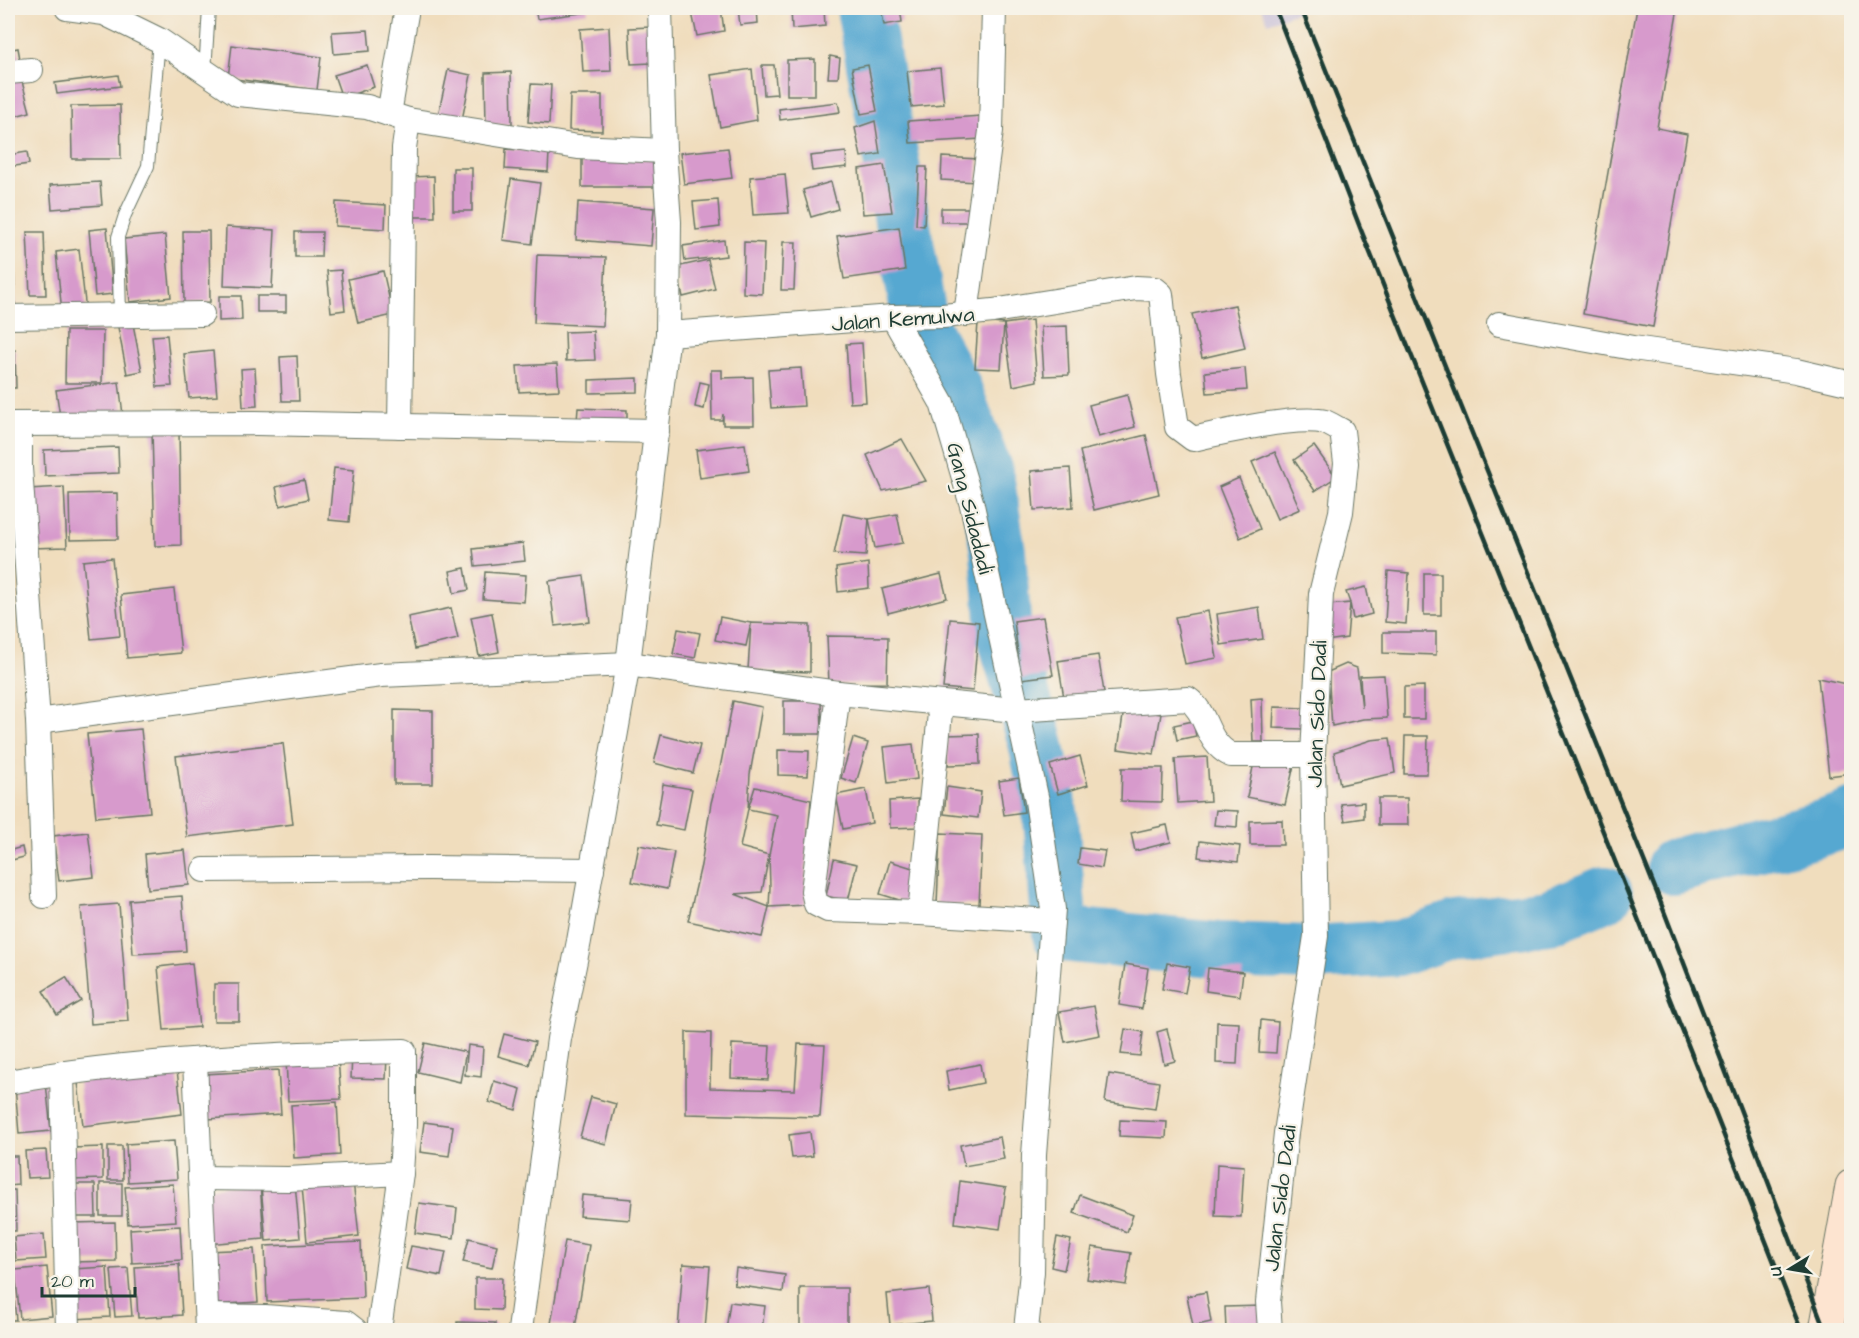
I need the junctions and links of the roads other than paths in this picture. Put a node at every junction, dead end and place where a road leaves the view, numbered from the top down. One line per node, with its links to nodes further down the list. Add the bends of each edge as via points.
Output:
1 (67, 8): 6 (street, via 104,13)
2 (209, 8): 7 (lane)
3 (407, 8): 8 (street)
4 (660, 8): 9 (street)
5 (994, 8): 13 (street, via 992,131)
6 (159, 40): 7 (street); 12 (lane, via 148,166 118,237)
7 (205, 72): 8 (street, via 238,94 367,107)
8 (398, 117): 9 (street, via 578,147); 20 (street, via 404,148)
9 (664, 151): 17 (street, via 669,222)
10 (1136, 288): 13 (street, Jalan Kemulwa); 27 (street, Jalan Sido Dadi, via 1155,289 1161,294 1177,428 1193,439 1299,420 1325,422 1342,431 1346,463 1341,512 1321,594)
11 (202, 314): 12 (street)
12 (120, 315): 14 (street)
13 (955, 315): 15 (street, Jalan Kemulwa)
14 (8, 317)
15 (893, 317): 17 (street, Jalan Kemulwa); 25 (street, Gang Sidadadi, via 942,403 957,447)
16 (1499, 324): 18 (street, via 1796,371)
17 (668, 334): 21 (street)
18 (1851, 384)
19 (14, 424): 20 (street); 26 (street)
20 (400, 426): 21 (street)
21 (657, 431): 22 (street)
22 (628, 664): 23 (street); 26 (street, via 381,675); 29 (street)
23 (838, 693): 24 (street); 31 (street, via 813,891 816,904 828,910)
24 (941, 703): 25 (street); 31 (street)
25 (1024, 709): 27 (street, via 1188,699 1196,705 1213,741 1231,755); 32 (street, Gang Sidadadi)
26 (38, 721): 30 (street)
27 (1313, 755): 45 (street, Jalan Sido Dadi, via 1316,936 1286,1133 1268,1302)
28 (204, 870): 29 (street)
29 (592, 870): 43 (street, via 559,1039)
30 (44, 896)
31 (920, 913): 32 (street)
32 (1052, 921): 44 (street, Gang Sidadadi, via 1034,1155 1032,1272)
33 (195, 1061): 34 (street); 36 (street, via 404,1051); 37 (street)
34 (62, 1073): 35 (street); 40 (street)
35 (8, 1083)
36 (401, 1173): 37 (street, via 288,1179); 42 (street)
37 (200, 1178): 39 (street)
38 (1851, 1186): 46 (main road)
39 (207, 1323): 41 (street, via 265,1317 346,1323)
40 (68, 1330)
41 (355, 1330)
42 (379, 1330)
43 (520, 1330)
44 (1026, 1330)
45 (1270, 1330)
46 (1826, 1330)

